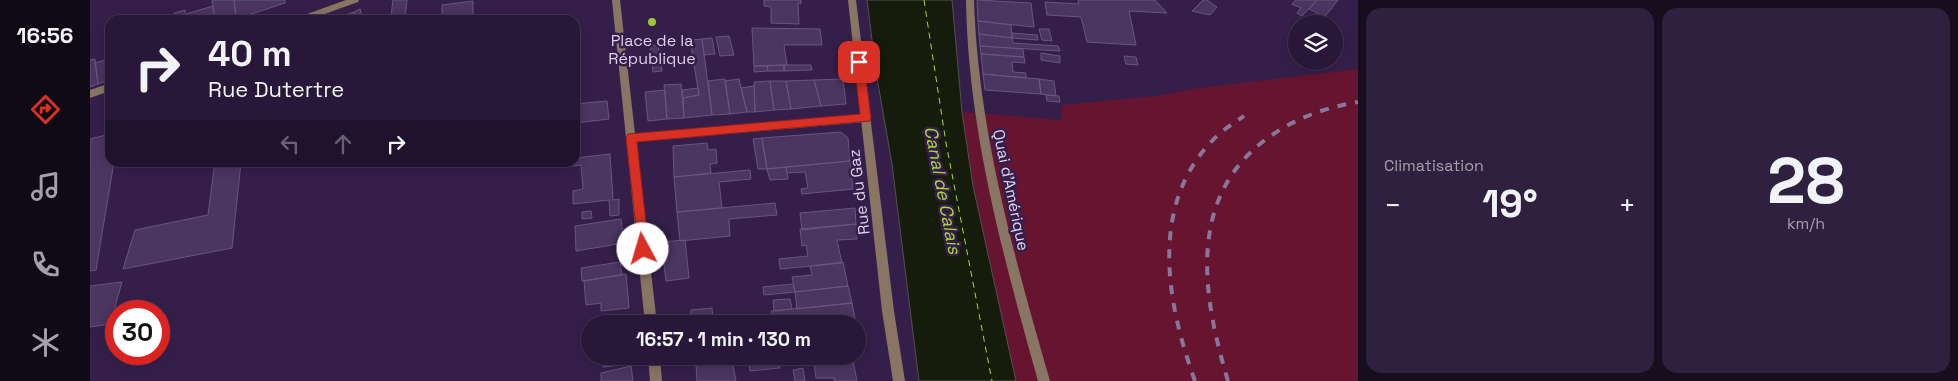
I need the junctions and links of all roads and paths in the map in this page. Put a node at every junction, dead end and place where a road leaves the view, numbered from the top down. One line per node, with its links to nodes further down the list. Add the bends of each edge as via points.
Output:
1 (355, 0): 5 (street)
2 (616, 0): 9 (street)
3 (852, 0): 8 (street, Rue du Gaz)
4 (970, 0): 14 (street, Quai d'Amérique, via 971,43 990,174 1010,262)
5 (313, 15)
6 (105, 89): 7 (street)
7 (90, 94)
8 (866, 118): 9 (street); 13 (street, Rue du Gaz)
9 (631, 138): 10 (street)
10 (649, 315)
11 (655, 365): 12 (street)
12 (656, 381)
13 (898, 381)
14 (1044, 381)

